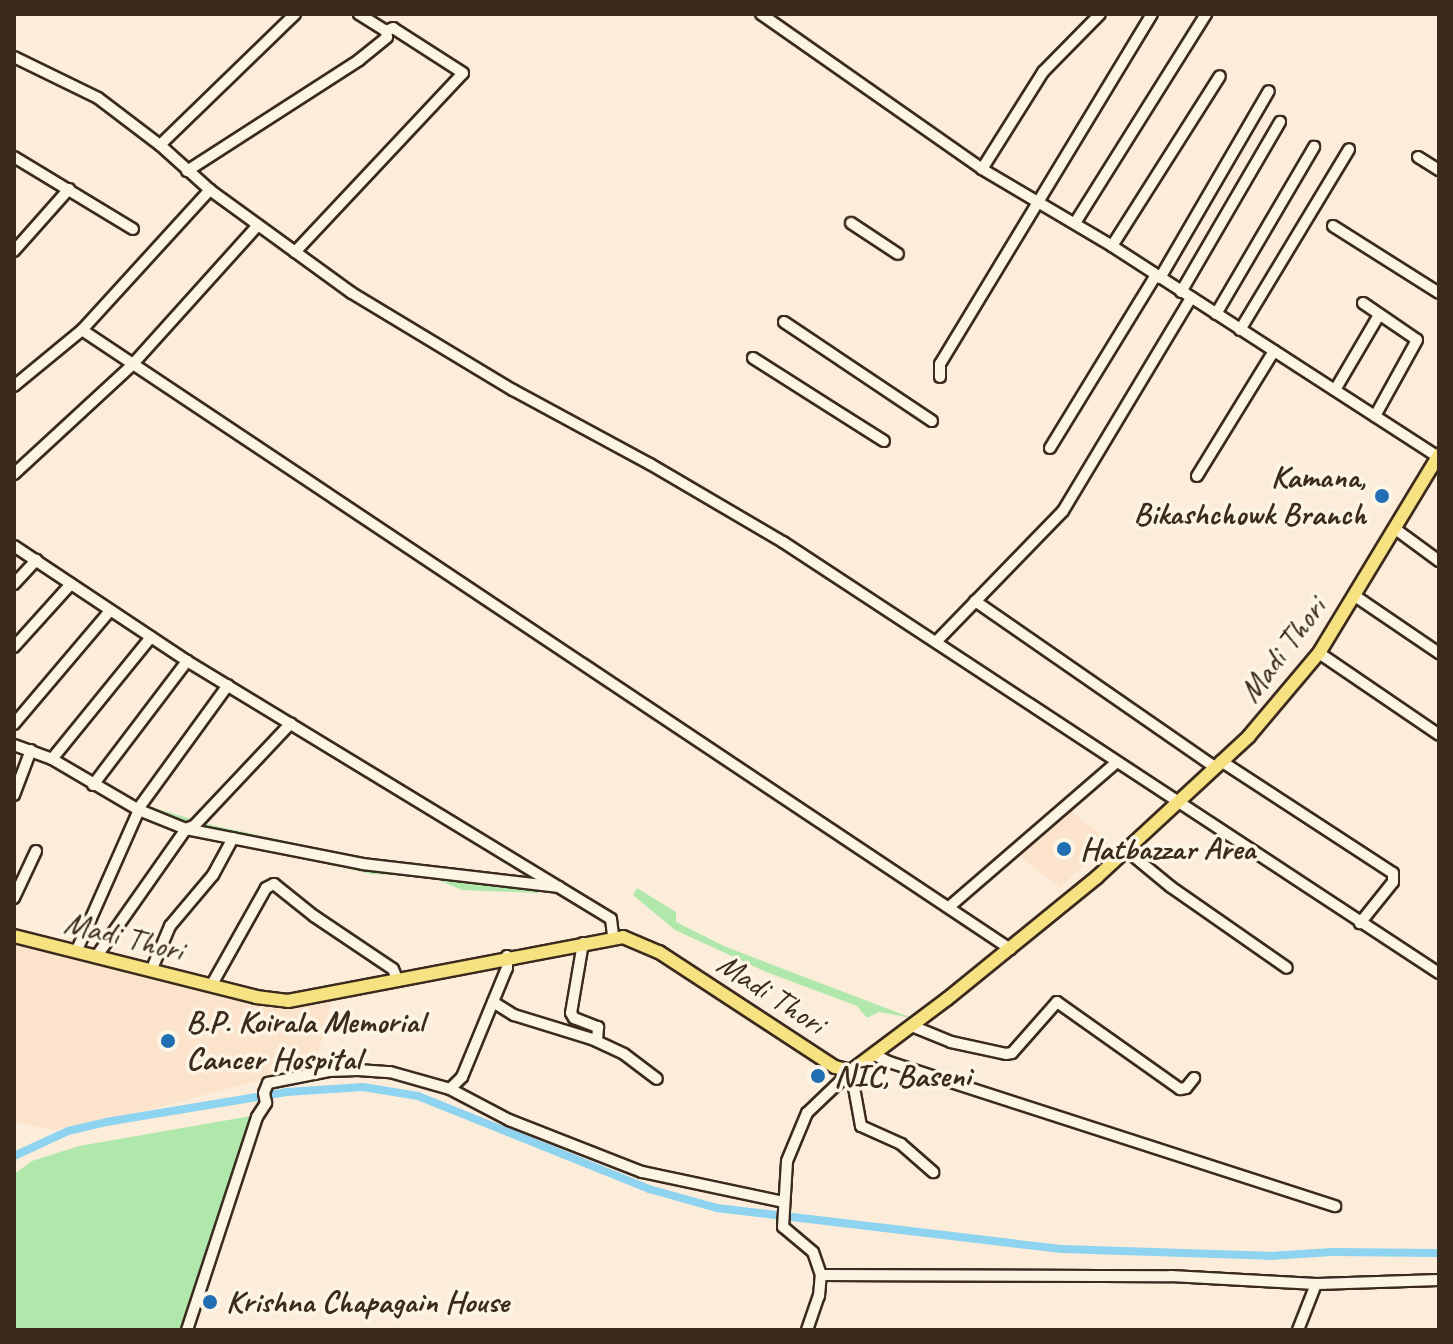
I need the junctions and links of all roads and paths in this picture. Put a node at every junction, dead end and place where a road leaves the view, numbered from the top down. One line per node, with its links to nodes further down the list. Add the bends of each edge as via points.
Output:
1 (295, 14): 12 (street)
2 (359, 14): 7 (street)
3 (761, 14): 17 (street)
4 (1100, 14): 17 (street, via 1043,72)
5 (1152, 14): 22 (street)
6 (1206, 14): 24 (street)
7 (386, 31): 19 (street, via 387,37 359,60); 30 (street, via 393,28 463,73)
8 (14, 57): 12 (street, via 98,98)
9 (1220, 76): 28 (street)
10 (1269, 91): 32 (street)
11 (1280, 122): 34 (street)
12 (160, 145): 19 (street)
13 (1314, 147): 36 (street)
14 (1349, 149): 40 (street)
15 (14, 157): 20 (street)
16 (1418, 157): 18 (street)
17 (982, 169): 22 (street)
18 (1439, 170)
19 (187, 171): 21 (street)
20 (69, 189): 27 (street); 29 (street)
21 (210, 190): 25 (street); 39 (street)
22 (1037, 201): 24 (street); 44 (street, via 940,364)
23 (851, 223): 31 (street)
24 (1075, 223): 28 (street)
25 (258, 225): 30 (street); 43 (street)
26 (1333, 226): 33 (street)
27 (133, 229)
28 (1112, 246): 32 (street)
29 (14, 251)
30 (295, 252): 64 (street, via 502,384 766,531)
31 (898, 254)
32 (1158, 276): 34 (street); 50 (street)
33 (1439, 293)
34 (1186, 295): 36 (street); 61 (street, via 1063,511)
35 (1363, 303): 37 (street)
36 (1216, 314): 40 (street)
37 (1379, 315): 46 (street); 47 (street, via 1417,340)
38 (784, 322): 48 (street)
39 (82, 330): 43 (street); 45 (street)
40 (1240, 330): 41 (street)
41 (1274, 351): 46 (street); 53 (street)
42 (753, 358): 49 (street)
43 (132, 365): 52 (street); 88 (street)
44 (940, 377)
45 (14, 386)
46 (1335, 390): 47 (street)
47 (1375, 416): 51 (street)
48 (932, 421)
49 (884, 441)
50 (1050, 448)
51 (1437, 463): 54 (main road, Madi Thori)
52 (14, 474)
53 (1197, 476)
54 (1394, 528): 57 (street); 60 (main road, Madi Thori)
55 (14, 546): 56 (street)
56 (36, 560): 58 (street); 59 (street)
57 (1439, 561)
58 (14, 584)
59 (71, 584): 62 (street); 65 (street)
60 (1355, 596): 66 (main road, Madi Thori); 67 (street)
61 (975, 601): 64 (street); 77 (street)
62 (110, 611): 63 (street); 71 (street)
63 (151, 637): 68 (street); 75 (street)
64 (936, 642): 76 (street)
65 (14, 647)
66 (1319, 653): 72 (street); 77 (main road, Madi Thori, via 1278,706)
67 (1439, 653)
68 (187, 661): 69 (street); 78 (street)
69 (228, 685): 70 (street); 81 (street)
70 (291, 723): 82 (street); 86 (street)
71 (14, 724)
72 (1439, 735)
73 (14, 745): 74 (street)
74 (31, 750): 75 (street); 79 (street)
75 (52, 759): 78 (street)
76 (1116, 763): 80 (street); 88 (street)
77 (1218, 764): 80 (main road, Madi Thori); 89 (street, via 1393,873 1393,882)
78 (93, 785): 81 (street)
79 (14, 795)
80 (1176, 804): 84 (main road, Madi Thori); 89 (street)
81 (139, 810): 82 (street); 94 (street)
82 (186, 829): 83 (street); 96 (street)
83 (233, 838): 86 (street, via 363,864); 98 (street, via 213,875 170,926)
84 (1126, 850): 93 (main road, Madi Thori); 97 (street)
85 (36, 851): 87 (street)
86 (561, 888): 91 (street, via 611,919)
87 (14, 898)
88 (949, 907): 93 (street)
89 (1360, 923): 99 (street)
90 (14, 936): 94 (main road, Madi Thori)
91 (613, 936): 92 (main road, Madi Thori); 106 (main road, Madi Thori, via 659,952 835,1067)
92 (583, 943): 95 (main road, Madi Thori); 104 (street, via 571,1013 598,1027)
93 (1010, 949): 103 (main road, Madi Thori)
94 (76, 952): 96 (main road, Madi Thori)
95 (507, 956): 100 (main road, Madi Thori); 102 (street)
96 (96, 957): 98 (main road, Madi Thori)
97 (1287, 968)
98 (151, 971): 101 (main road, Madi Thori)
99 (1439, 973)
100 (397, 979): 101 (main road, Madi Thori, via 288,1001); 101 (street, via 393,969 274,884 266,888)
101 (211, 986)
102 (493, 1002): 104 (street, via 514,1015); 109 (street, via 462,1077)
103 (912, 1026): 105 (main road, Madi Thori); 107 (street, via 951,1042 1006,1054 1057,1002 1180,1089)
104 (597, 1041): 108 (street)
105 (875, 1055): 106 (main road, Madi Thori); 112 (street)
106 (851, 1071): 110 (street, via 861,1126 901,1144); 111 (street, via 802,1121 789,1149)
107 (1194, 1078)
108 (657, 1079)
109 (450, 1089): 111 (street, via 509,1120 642,1172); 116 (street, via 390,1072 358,1070 268,1083)
110 (933, 1172)
111 (783, 1206): 113 (street, via 785,1231 813,1252)
112 (1335, 1206)
113 (821, 1275): 115 (street, via 1171,1276); 117 (street)
114 (1439, 1280): 115 (street)
115 (1316, 1284): 118 (street)
116 (187, 1330)
117 (807, 1330)
118 (1298, 1330)

